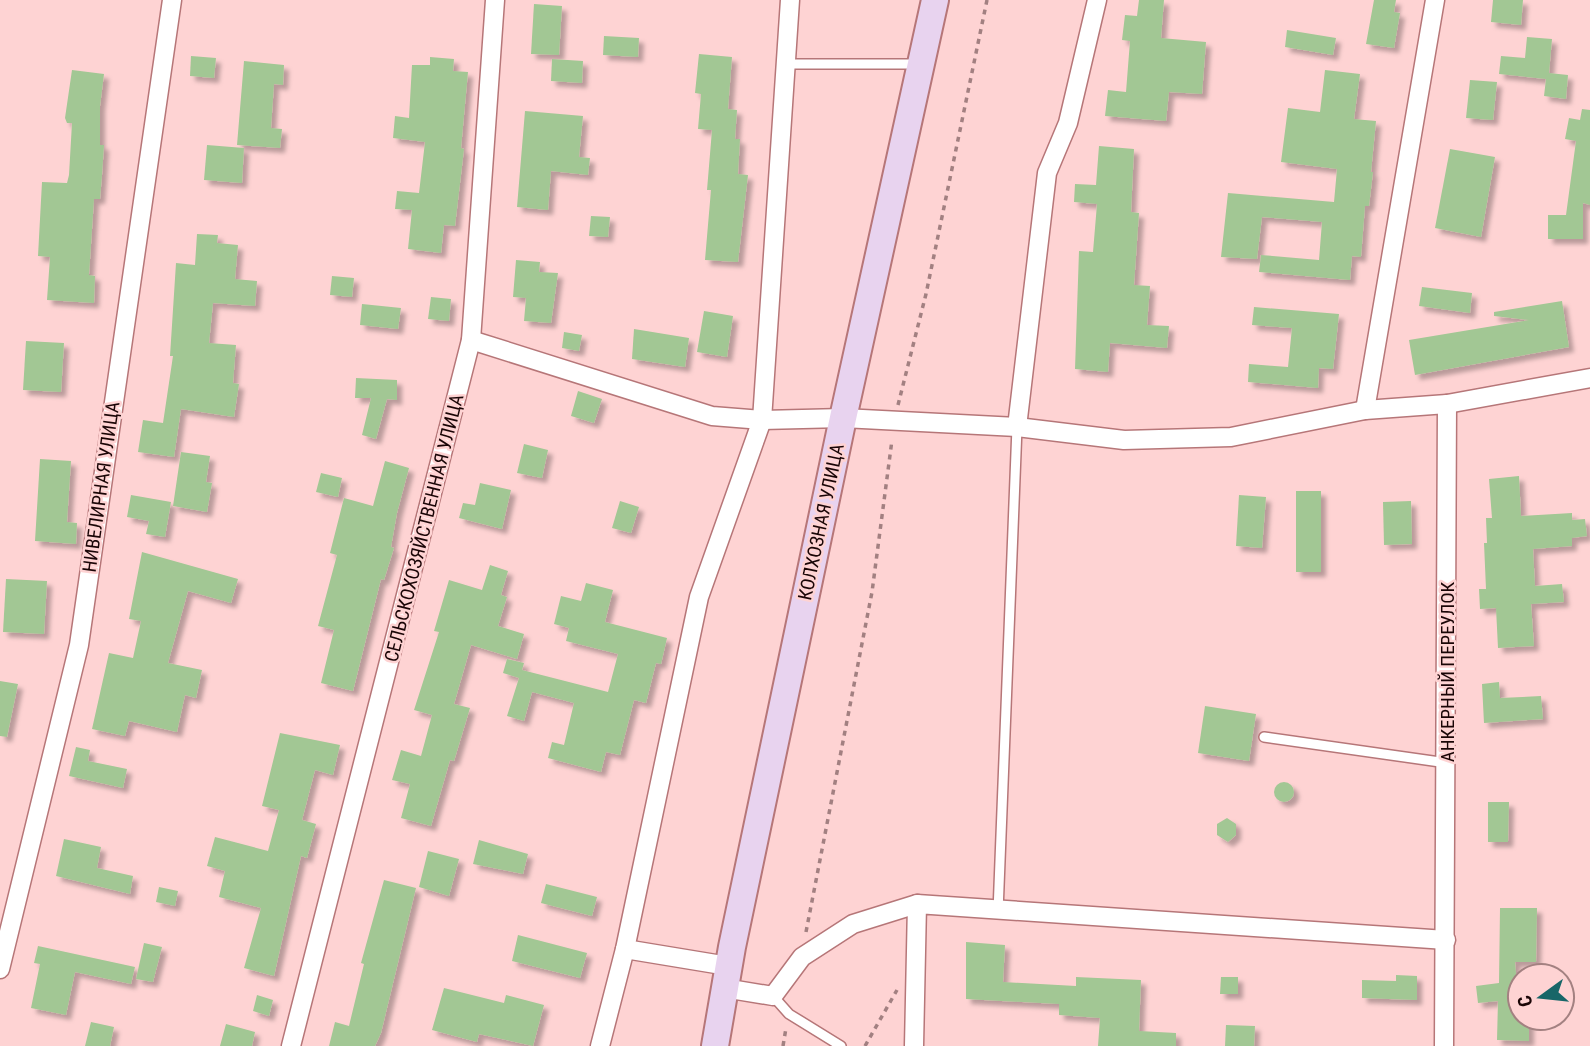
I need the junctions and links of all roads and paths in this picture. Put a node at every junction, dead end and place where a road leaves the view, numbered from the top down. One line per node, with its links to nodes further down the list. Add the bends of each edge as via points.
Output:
1 (172, 0): 26 (street, НИВЕЛИРНАЯ УЛИЦА, via 79,645)
2 (495, 0): 10 (street, СЕЛЬСКОХОЗЯЙСТВЕННАЯ УЛИЦА)
3 (790, 0): 8 (street)
4 (935, 0): 9 (main road, КОЛХОЗНАЯ УЛИЦА)
5 (987, 0): 16 (path, via 926,294)
6 (1097, 0): 17 (street, via 1068,123 1047,173)
7 (1435, 0): 13 (street)
8 (785, 64): 9 (lane); 15 (street)
9 (921, 64): 14 (main road, КОЛХОЗНАЯ УЛИЦА)
10 (471, 340): 15 (street, via 712,416); 30 (street, СЕЛЬСКОХОЗЯЙСТВЕННАЯ УЛИЦА)
11 (1590, 378): 12 (street)
12 (1447, 404): 13 (street); 19 (street, АНКЕРНЫЙ ПЕРЕУЛОК)
13 (1365, 410): 17 (street, via 1231,437 1124,440)
14 (843, 418): 15 (street); 16 (street); 27 (main road, КОЛХОЗНАЯ УЛИЦА)
15 (762, 420): 23 (street, via 699,597)
16 (894, 421): 17 (street); 24 (path, via 872,592)
17 (1017, 427): 21 (lane)
18 (1264, 737): 19 (lane)
19 (1447, 763): 22 (street, АНКЕРНЫЙ ПЕРЕУЛОК)
20 (917, 904): 21 (street); 24 (street, via 853,924); 25 (street)
21 (998, 912): 22 (street)
22 (1446, 940): 37 (street, АНКЕРНЫЙ ПЕРЕУЛОК)
23 (625, 949): 27 (street); 31 (street)
24 (802, 957): 28 (street)
25 (916, 957): 35 (path); 36 (street)
26 (0, 969)
27 (726, 977): 28 (street); 32 (main road, КОЛХОЗНАЯ УЛИЦА)
28 (773, 996): 29 (lane)
29 (789, 1014): 33 (path); 34 (lane)
30 (291, 1046)
31 (600, 1046)
32 (715, 1046)
33 (783, 1046)
34 (841, 1046)
35 (865, 1046)
36 (914, 1046)
37 (1444, 1046)

